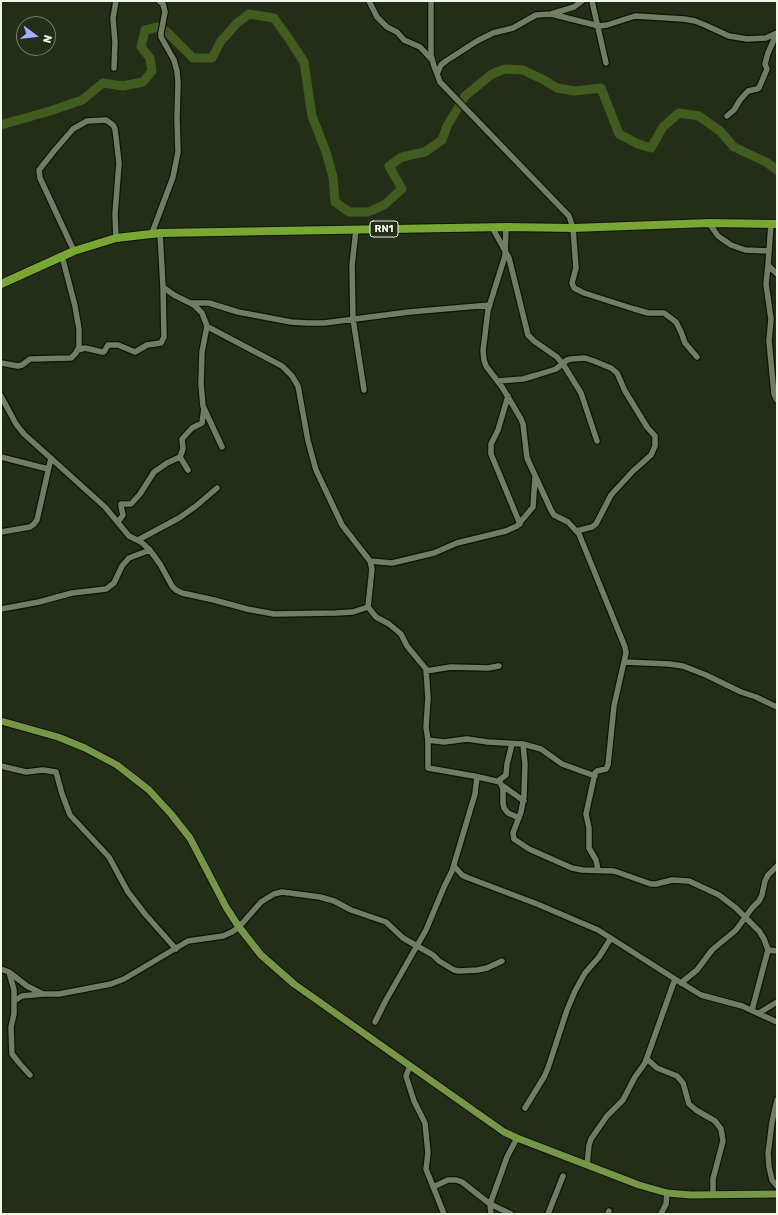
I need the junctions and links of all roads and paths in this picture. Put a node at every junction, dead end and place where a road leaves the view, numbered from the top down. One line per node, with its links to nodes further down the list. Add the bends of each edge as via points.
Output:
1 (116, 1): 12 (street, via 113,18)
2 (159, 1): 21 (street, via 163,4 165,12 160,33 177,71 178,152)
3 (369, 1): 10 (street, via 377,17 387,27 420,48)
4 (431, 1): 10 (street)
5 (582, 1): 7 (street, via 574,7)
6 (592, 1): 8 (street)
7 (552, 14): 8 (street); 13 (street, via 536,15 513,28 493,33 477,41 441,65)
8 (596, 25): 9 (street, via 608,25 641,15 695,21 735,38 759,39); 11 (street)
9 (777, 33): 14 (street, via 768,53 765,64 767,69 759,88 748,91)
10 (432, 60): 13 (street)
11 (606, 63)
12 (114, 68)
13 (436, 74): 19 (street, via 442,85 569,216)
14 (727, 116)
15 (708, 223): 16 (highway, RN1); 19 (highway, RN1); 25 (street, via 718,236 731,245 745,250)
16 (774, 224): 25 (street)
17 (492, 227): 18 (highway, RN1); 20 (highway, RN1); 24 (street)
18 (506, 227): 19 (highway, RN1); 24 (street)
19 (573, 228): 36 (street, via 576,268 572,283 574,288 634,309 664,313 676,322 685,343)
20 (356, 229): 21 (highway, RN1); 33 (street, via 352,266)
21 (156, 233): 22 (highway, RN1); 30 (street)
22 (116, 238): 23 (highway, RN1); 23 (street, via 119,163 115,129 106,120 87,121 73,129 39,170 40,178)
23 (74, 251): 26 (highway, RN1)
24 (506, 251): 32 (street); 38 (street, via 528,335 557,357)
25 (769, 251): 27 (street)
26 (62, 256): 29 (highway, RN1); 35 (street, via 79,329)
27 (768, 265): 28 (street); 43 (street, via 766,284 771,316 768,341 774,394)
28 (777, 274)
29 (1, 284)
30 (163, 287): 31 (street); 35 (street, via 164,337 161,342 147,345 135,352 118,345 108,345 104,352 85,348)
31 (191, 303): 33 (street, via 209,303 238,312 291,322 324,323); 34 (street, via 202,313)
32 (490, 305): 33 (street); 39 (street, via 483,356 486,366)
33 (353, 319): 40 (street)
34 (207, 326): 44 (street, via 202,352 201,384); 60 (street, via 277,363 296,381 316,470 342,525)
35 (78, 350): 37 (street, via 71,358 30,359 18,366)
36 (697, 357)
37 (1, 363)
38 (562, 364): 39 (street, via 548,372 523,379); 45 (street, via 581,393); 56 (street, via 567,360 585,358 614,370 655,438 651,455 611,495 596,524)
39 (498, 381): 42 (street)
40 (364, 390)
41 (1, 396): 49 (street, via 16,424)
42 (508, 396): 52 (street, via 520,415 527,458); 55 (street, via 491,444 491,454)
43 (777, 400)
44 (204, 408): 46 (street); 48 (street, via 202,423 182,438 183,449)
45 (597, 441)
46 (222, 447)
47 (1, 457): 50 (street)
48 (180, 457): 51 (street); 54 (street, via 154,472 131,504 121,504 123,514)
49 (50, 458): 50 (street); 54 (street, via 105,506)
50 (48, 469): 57 (street, via 39,514 34,524)
51 (188, 470)
52 (535, 475): 55 (street, via 533,507); 56 (street, via 553,513)
53 (217, 488): 58 (street, via 179,518)
54 (118, 522): 58 (street, via 129,536)
55 (520, 524): 60 (street, via 506,531 457,543 434,553 392,563)
56 (576, 530): 63 (street, via 625,647)
57 (1, 532)
58 (138, 540): 59 (street)
59 (150, 550): 61 (street, via 172,586 182,593 274,614 353,612); 62 (street, via 129,558 114,583 106,589 72,593)
60 (370, 561): 61 (street, via 372,569)
61 (368, 607): 65 (street, via 376,617 401,634)
62 (1, 609)
63 (625, 662): 66 (street, via 683,666); 72 (street, via 615,700 608,765 606,769 597,771)
64 (498, 666): 65 (street, via 451,667)
65 (426, 671): 68 (street)
66 (777, 707)
67 (1, 721): 82 (main road, via 58,737 85,748 117,765 149,790 190,838)
68 (428, 740): 69 (street, via 444,742 467,739); 73 (street, via 429,769)
69 (512, 744): 70 (street); 74 (street, via 506,764 506,775)
70 (522, 744): 72 (street, via 541,749 562,764); 76 (street, via 525,764)
71 (1, 766): 85 (street, via 26,772 56,772 70,815 109,857 128,892)
72 (595, 776): 80 (street, via 586,818 589,848)
73 (478, 777): 74 (street); 78 (street)
74 (498, 781): 75 (street)
75 (503, 786): 76 (street); 77 (street, via 504,808)
76 (524, 800): 77 (street)
77 (519, 818): 80 (street, via 513,836 518,843 572,868)
78 (454, 866): 83 (street, via 466,877 598,930); 84 (street)
79 (777, 866): 81 (street, via 768,876 759,901)
80 (598, 870): 81 (street, via 614,871 651,884 672,880 696,883 720,895)
81 (746, 918): 86 (street, via 759,931); 92 (street, via 712,950 697,970)
82 (239, 928): 84 (street, via 255,908 274,894 297,893 334,901 350,910 386,922 403,938); 85 (street, via 223,936 188,941); 101 (main road, via 261,955 294,984)
83 (611, 938): 91 (street); 104 (street, via 575,991 548,1068)
84 (417, 946): 88 (street, via 459,972 487,968); 98 (street)
85 (176, 949): 93 (street, via 111,984 59,994)
86 (768, 950): 87 (street); 96 (street)
87 (777, 951)
88 (502, 961)
89 (1, 969): 90 (street)
90 (9, 972): 93 (street); 94 (street)
91 (675, 979): 92 (street); 100 (street)
92 (681, 983): 96 (street, via 701,995)
93 (43, 994): 94 (street, via 22,996)
94 (14, 1001): 102 (street, via 11,1027 12,1054)
95 (777, 1002): 97 (street)
96 (752, 1010): 97 (street)
97 (759, 1013): 99 (street)
98 (375, 1022)
99 (777, 1022)
100 (647, 1059): 106 (street, via 623,1100 607,1116 591,1139 588,1145); 111 (street, via 657,1068 677,1076 683,1083 689,1104 715,1121 721,1129 723,1141 713,1179)
101 (410, 1066): 105 (main road, via 504,1132); 109 (street, via 406,1076 425,1123 428,1153 426,1169)
102 (30, 1075)
103 (777, 1100): 108 (street, via 768,1154 772,1180)
104 (525, 1108)
105 (517, 1138): 106 (main road); 113 (street, via 507,1157)
106 (587, 1165): 110 (main road)
107 (563, 1176): 117 (street)
108 (777, 1186)
109 (433, 1187): 113 (street, via 448,1180 456,1180); 114 (street)
110 (667, 1193): 111 (main road); 118 (street, via 666,1204)
111 (713, 1194): 112 (main road)
112 (777, 1194)
113 (490, 1204): 115 (street); 116 (street)
114 (444, 1214)
115 (491, 1214)
116 (511, 1214)
117 (548, 1214)
118 (661, 1214)

